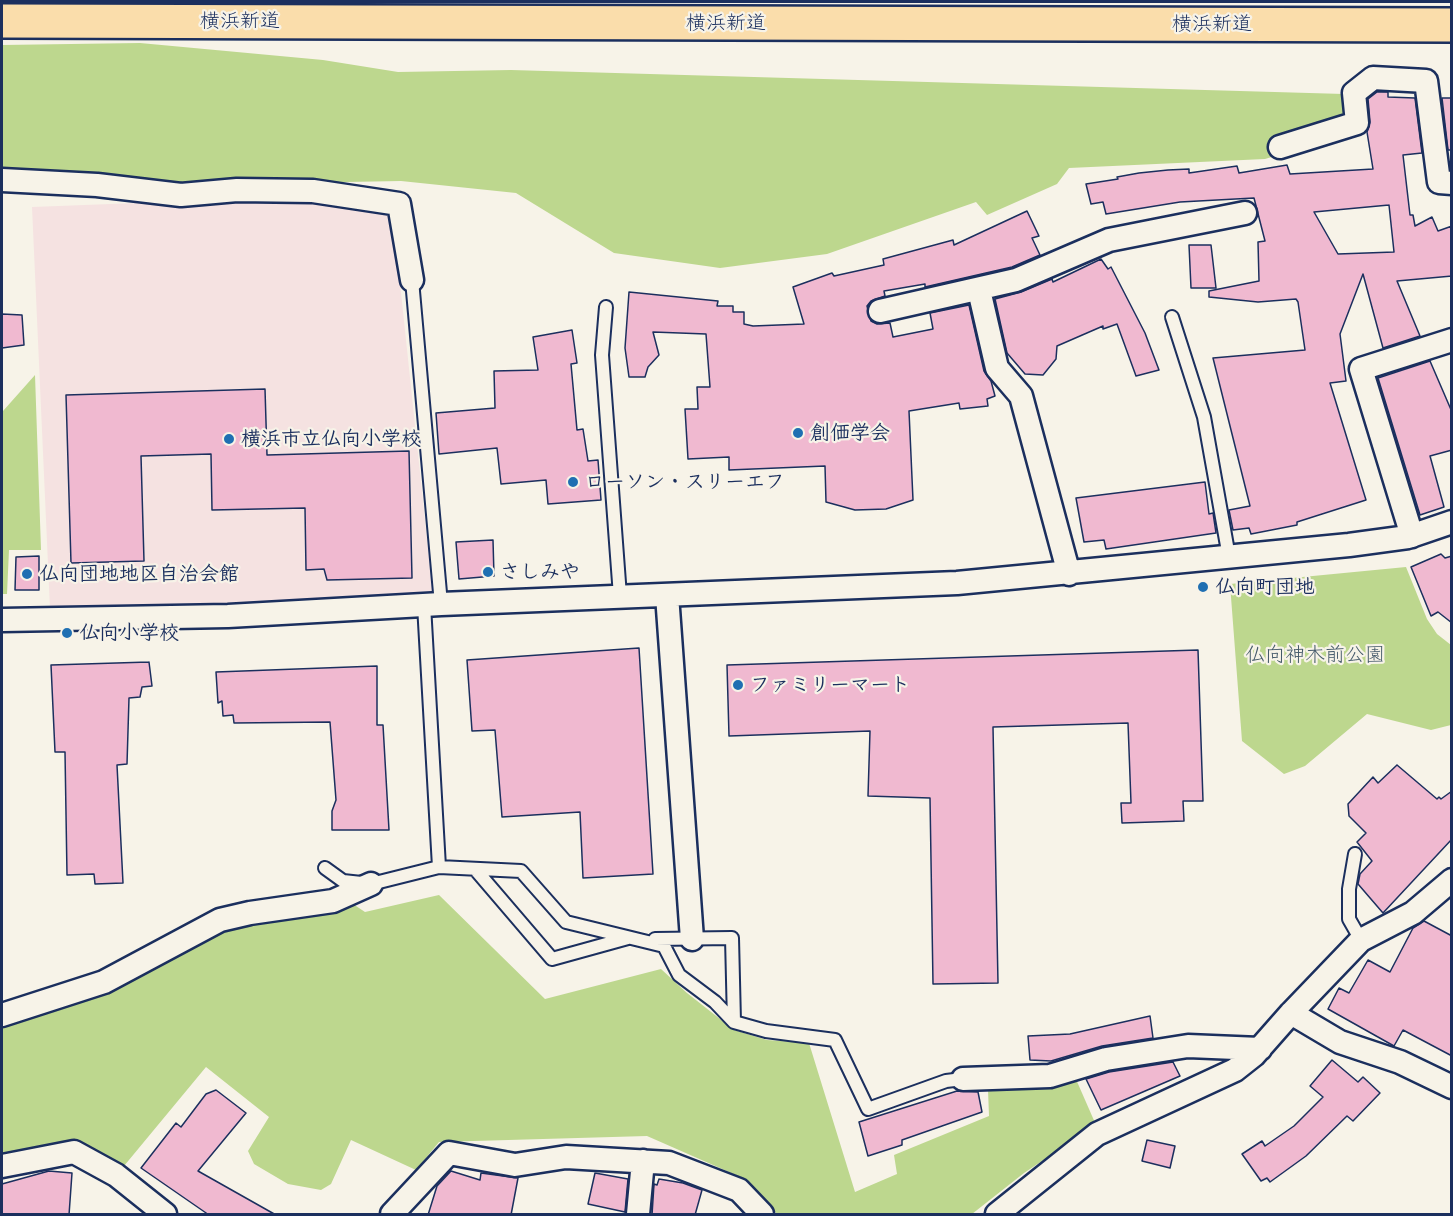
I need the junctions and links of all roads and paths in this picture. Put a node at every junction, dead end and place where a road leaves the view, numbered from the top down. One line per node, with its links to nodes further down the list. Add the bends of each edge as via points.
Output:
1 (2, 21): 2 (highway, 横浜新道)
2 (1452, 25)
3 (1280, 147): 5 (street, via 1357,123 1354,93 1373,78 1426,81 1440,182)
4 (2, 180): 7 (street, via 181,195 237,190 313,191 399,204)
5 (1452, 183)
6 (1245, 213): 8 (street, via 1109,240 1016,280)
7 (412, 280): 19 (lane)
8 (979, 290): 10 (street); 16 (street, via 996,368 1021,396)
9 (606, 307): 18 (lane, via 602,355)
10 (880, 310)
11 (1172, 317): 15 (lane, via 1204,417)
12 (1452, 340): 14 (street, via 1361,369)
13 (1452, 522): 14 (street)
14 (1412, 536): 15 (street)
15 (1229, 557): 16 (street)
16 (1069, 574): 17 (street, via 957,583)
17 (667, 595): 18 (street); 28 (street)
18 (620, 596): 19 (street)
19 (432, 604): 20 (street, via 228,616); 22 (lane)
20 (2, 620)
21 (1355, 854): 29 (lane, via 1349,919)
22 (439, 867): 24 (lane); 26 (lane)
23 (325, 868): 26 (lane, via 343,881)
24 (475, 869): 27 (lane, via 521,871 566,922); 27 (lane, via 552,959)
25 (1452, 880): 29 (street, via 1413,913)
26 (371, 884): 31 (street, via 333,901 220,920 104,982)
27 (629, 938): 28 (lane); 32 (lane, via 664,946 679,975)
28 (692, 939): 32 (lane, via 732,938)
29 (1361, 940): 30 (street)
30 (1291, 1013): 33 (street); 35 (street, via 1340,1042 1400,1062)
31 (2, 1015)
32 (734, 1022): 34 (lane, via 766,1031 835,1040 868,1109 946,1081)
33 (1260, 1049): 34 (street, via 1188,1046 1126,1055 1050,1076); 42 (street, via 1235,1070 1097,1134)
34 (963, 1079)
35 (1452, 1087)
36 (643, 1161): 39 (street, via 566,1157 515,1165 449,1153); 40 (street); 41 (street, via 669,1163 711,1177 739,1190)
37 (2, 1166): 38 (street, via 74,1152 116,1176)
38 (165, 1215)
39 (392, 1215)
40 (638, 1215)
41 (762, 1215)
42 (997, 1215)

